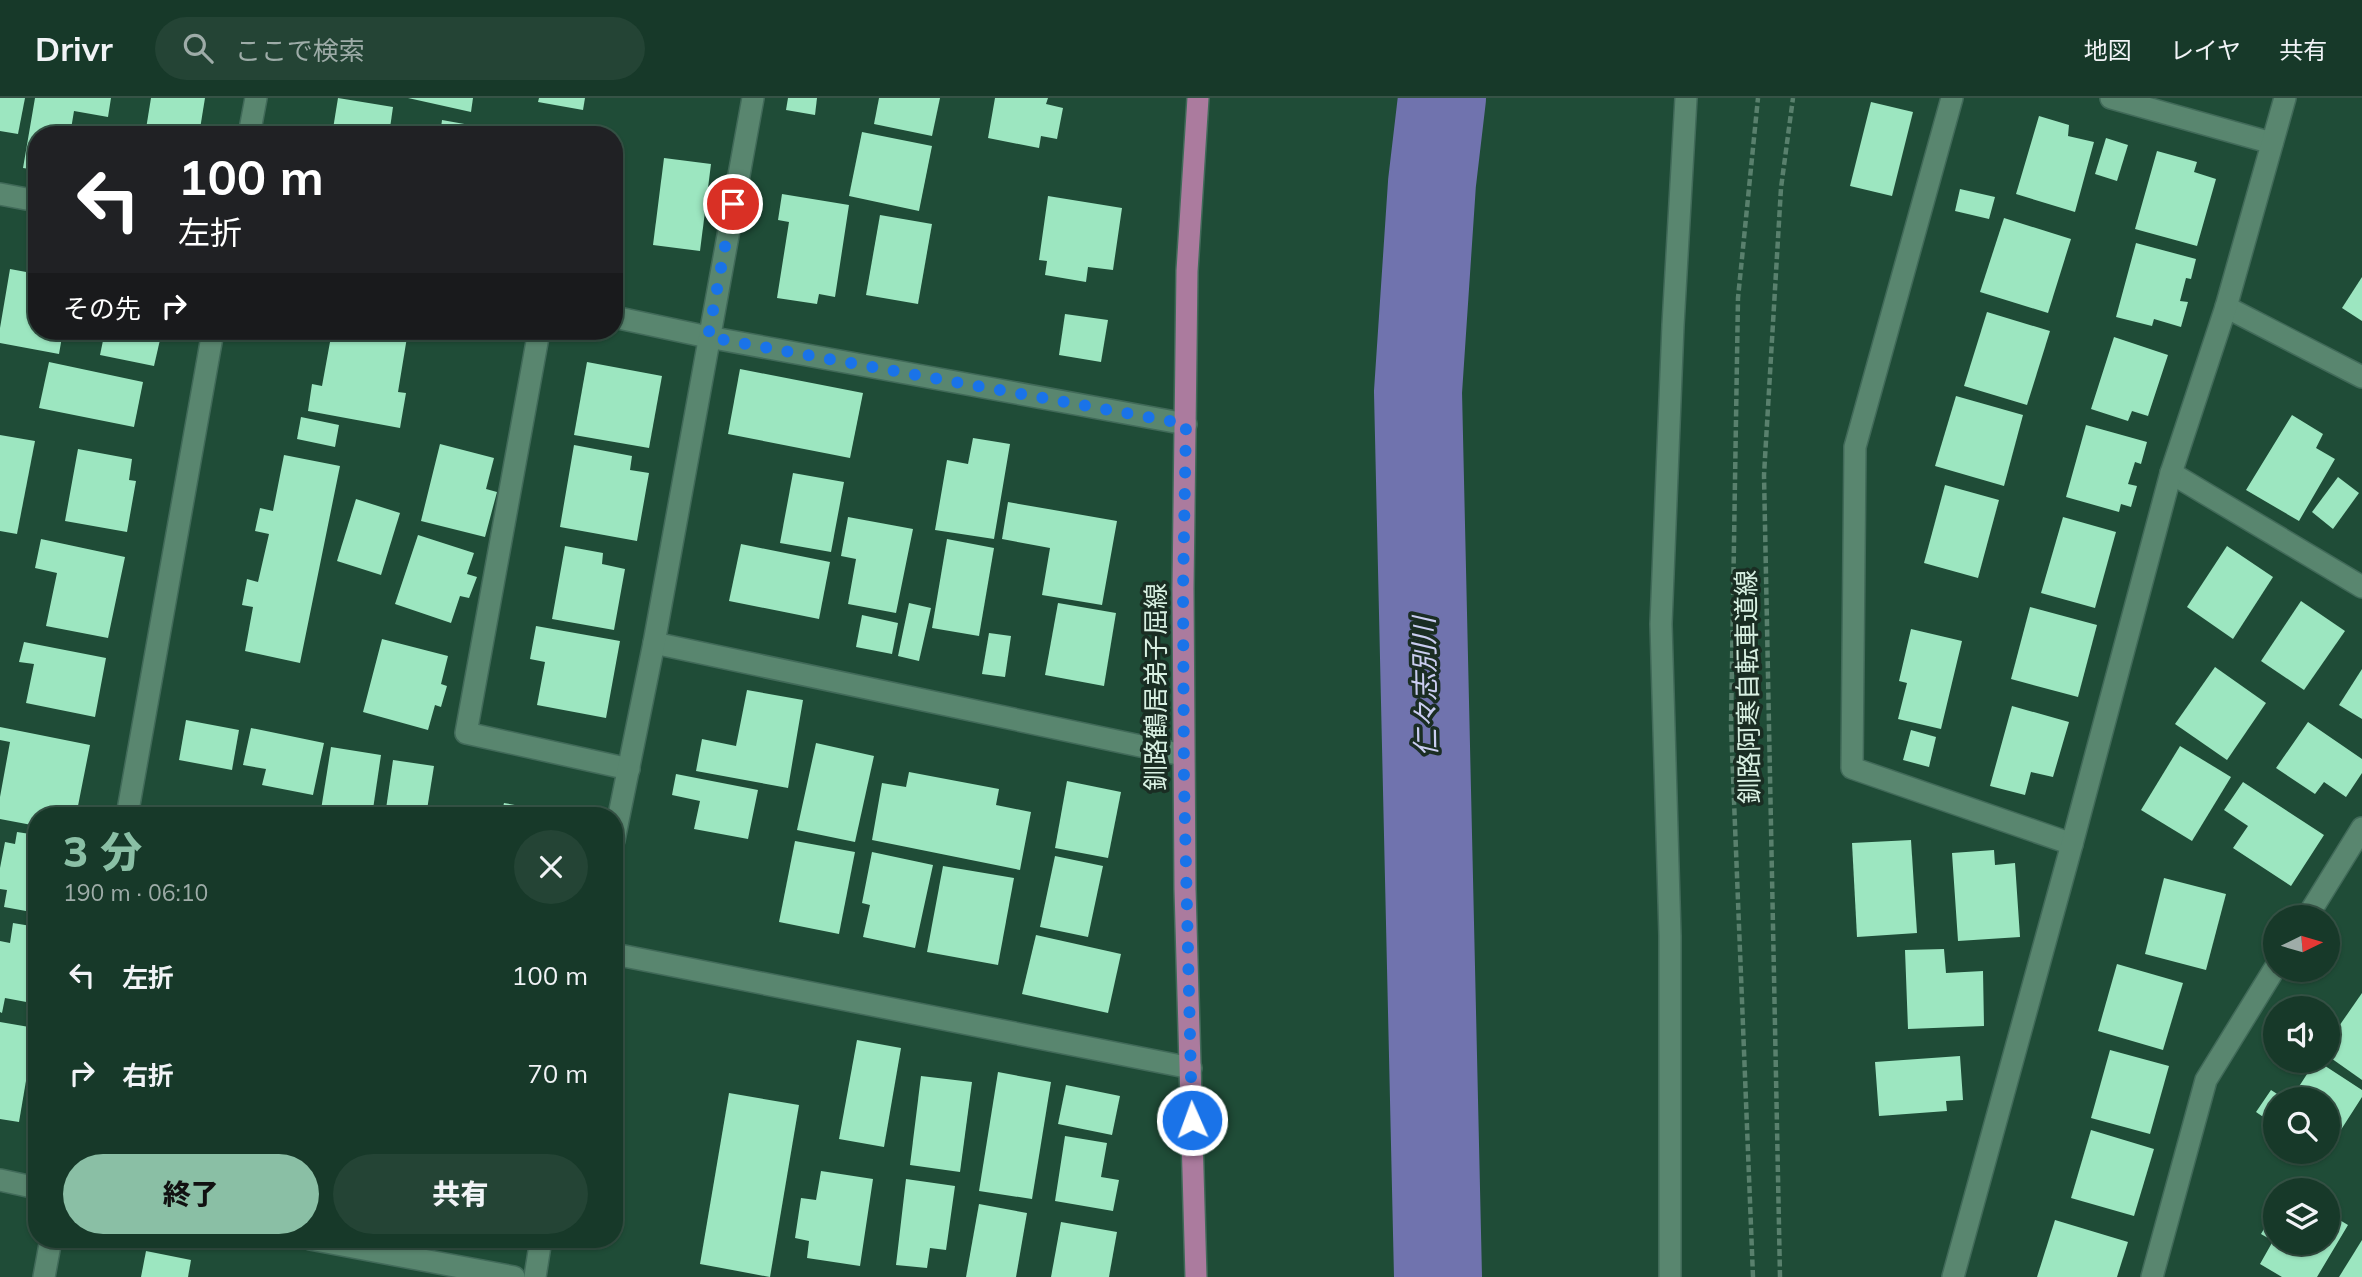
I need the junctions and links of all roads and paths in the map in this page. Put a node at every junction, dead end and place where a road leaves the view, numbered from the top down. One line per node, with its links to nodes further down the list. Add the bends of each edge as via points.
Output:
1 (256, 98): 10 (street)
2 (753, 98): 16 (street)
3 (1198, 98): 20 (main road, 釧路鶴居弟子屈線, via 1186,271)
4 (1686, 98): 43 (street, via 1661,624 1670,936)
5 (1758, 98): 44 (path, via 1738,298 1731,725)
6 (1793, 98): 45 (path, 釧路阿寒自転車道線, via 1782,188 1764,475)
7 (1952, 98): 29 (street, via 1855,447 1852,768)
8 (2111, 98): 11 (street)
9 (2285, 98): 11 (street)
10 (251, 126)
11 (2272, 143): 14 (street)
12 (0, 194): 13 (street)
13 (28, 199)
14 (2225, 307): 19 (street); 21 (street)
15 (623, 319): 16 (street)
16 (708, 337): 20 (street); 23 (street)
17 (211, 340): 26 (street)
18 (537, 340): 25 (street, via 466,733)
19 (2362, 377)
20 (1186, 424): 24 (main road, 釧路鶴居弟子屈線)
21 (2171, 473): 22 (street); 29 (street)
22 (2362, 587)
23 (654, 643): 24 (street); 25 (street)
24 (1184, 755): 33 (main road, 釧路鶴居弟子屈線)
25 (629, 769): 27 (street)
26 (129, 807)
27 (621, 807)
28 (2362, 828): 30 (street)
29 (2072, 844): 46 (street)
30 (2314, 905)
31 (623, 956): 33 (street)
32 (2266, 982): 47 (street, via 2206,1080)
33 (1191, 1068): 42 (main road, 釧路鶴居弟子屈線)
34 (0, 1180): 35 (street)
35 (28, 1186)
36 (49, 1248): 39 (street)
37 (358, 1248): 40 (street)
38 (540, 1248): 41 (street)
39 (44, 1277)
40 (514, 1277)
41 (535, 1277)
42 (1196, 1277)
43 (1670, 1277)
44 (1753, 1277)
45 (1780, 1277)
46 (1953, 1277)
47 (2152, 1277)

